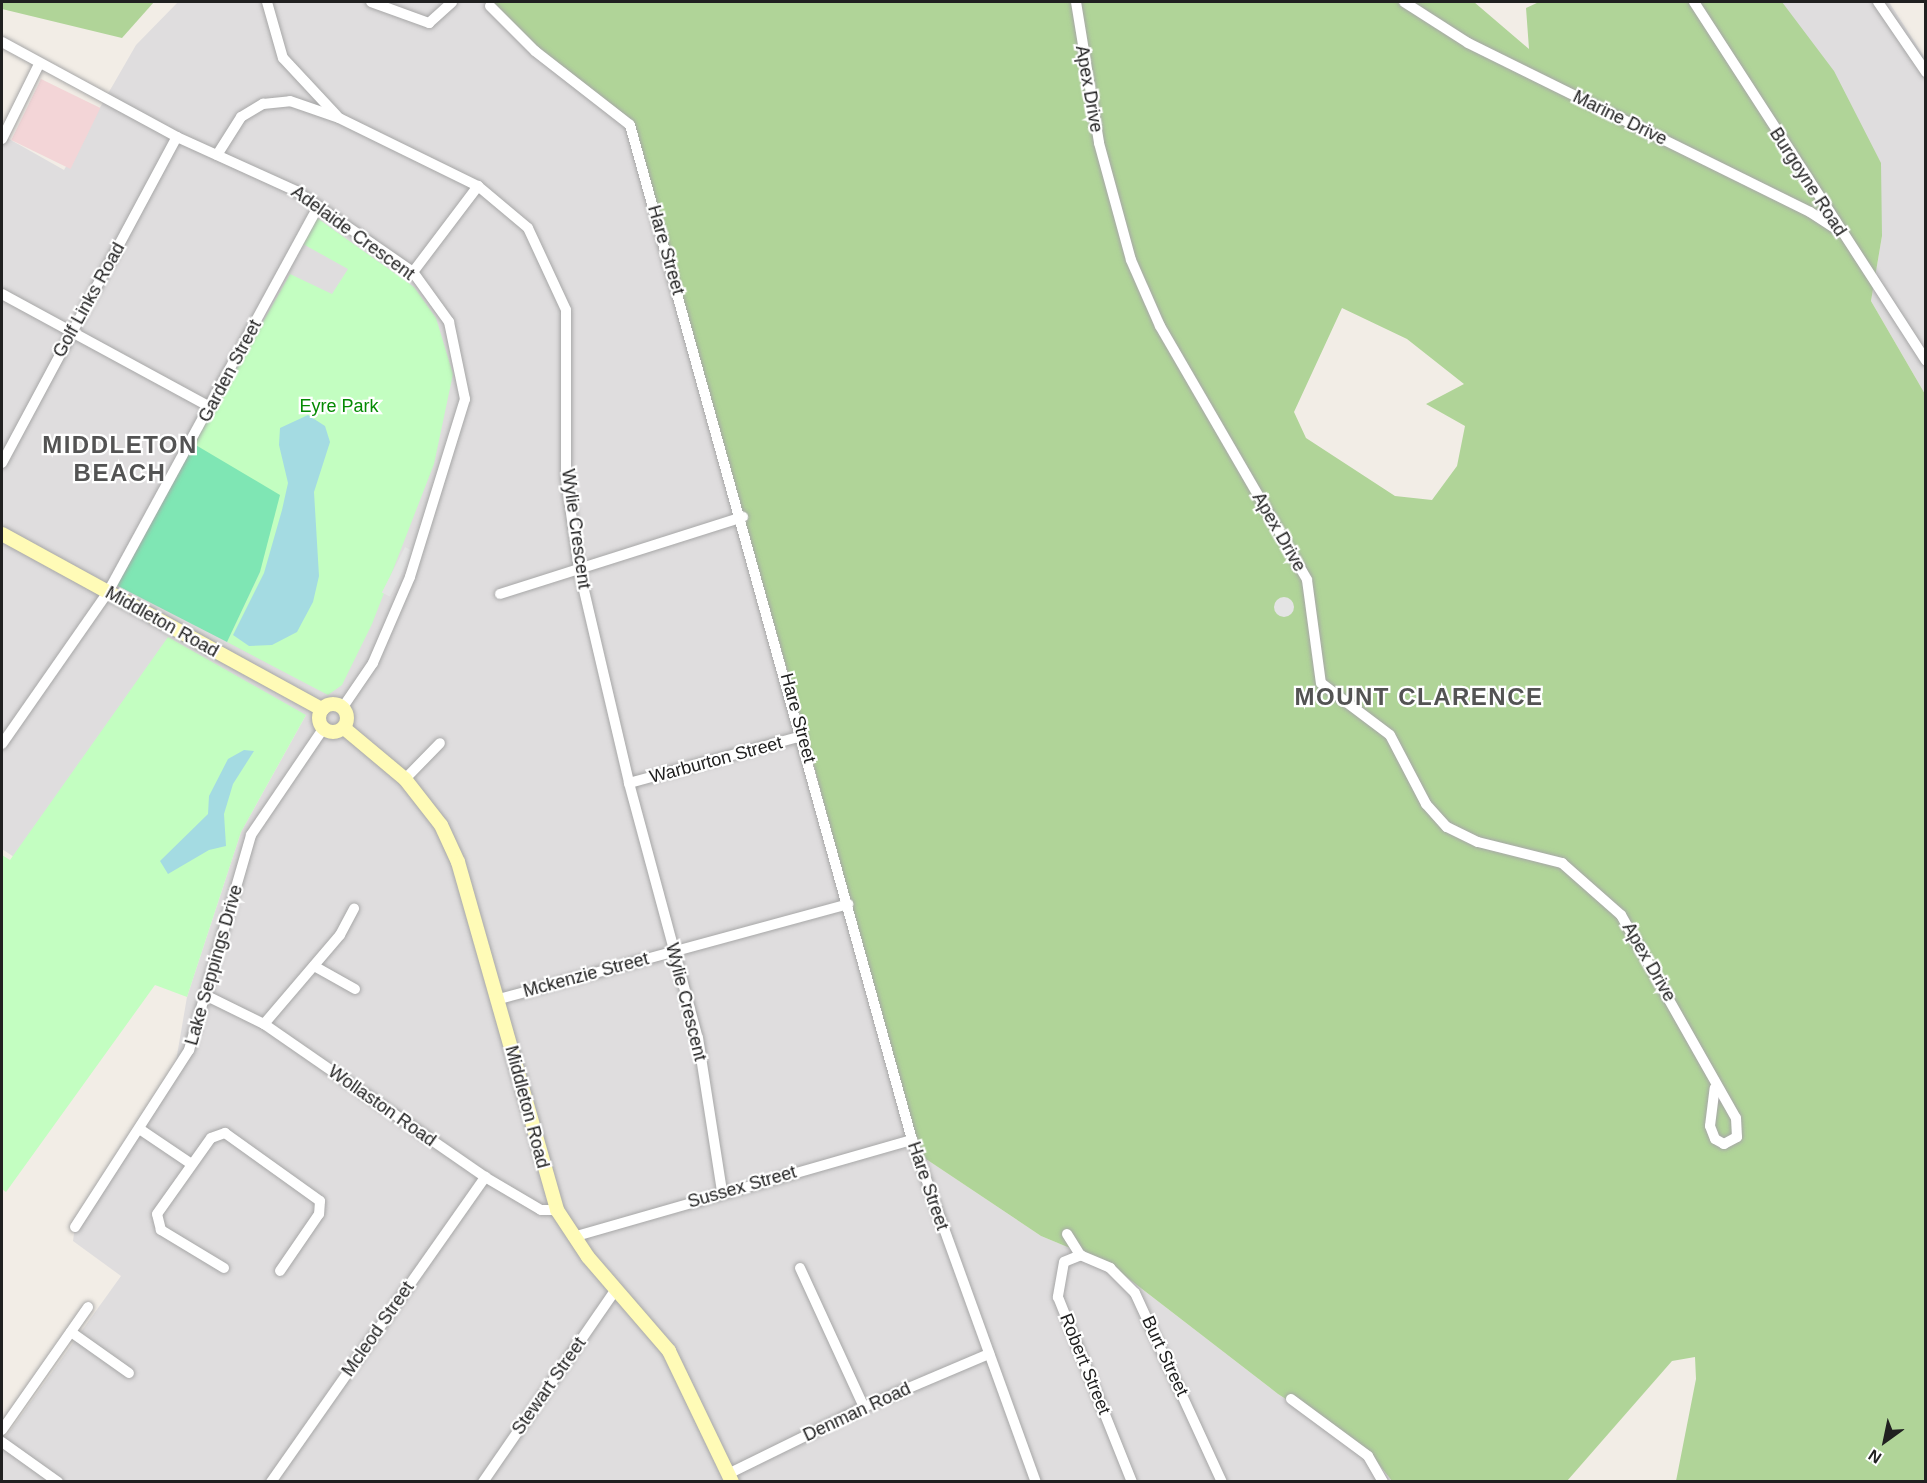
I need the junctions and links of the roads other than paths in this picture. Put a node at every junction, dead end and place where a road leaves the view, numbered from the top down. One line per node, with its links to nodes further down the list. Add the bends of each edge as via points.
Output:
1 (267, 2): 12 (street, via 283,58)
2 (371, 2): 3 (street, via 429,23)
3 (452, 2)
4 (1076, 2): 47 (street, Apex Drive, via 1099,143 1131,260 1160,326 1306,580 1321,683 1390,735 1426,804 1447,826 1478,842 1562,863 1621,915 1650,957)
5 (1404, 2): 18 (street, Marine Drive, via 1468,44 1810,212)
6 (1695, 2): 18 (street, Burgoyne Road)
7 (1878, 2): 11 (street)
8 (490, 6): 25 (street, Hare Street, via 535,51 630,124)
9 (2, 42): 10 (street, Adelaide Crescent)
10 (39, 64): 13 (street, Adelaide Crescent); 14 (street)
11 (1926, 72)
12 (339, 118): 15 (street, Wylie Crescent, via 290,101 263,104 241,117); 16 (street, Wylie Crescent)
13 (177, 138): 15 (street, Adelaide Crescent); 21 (street, Golf Links Road)
14 (2, 140)
15 (217, 154): 17 (street, Adelaide Crescent, via 271,177)
16 (478, 186): 19 (street); 27 (street, Wylie Crescent, via 528,228 566,310 566,478)
17 (318, 207): 19 (street, Adelaide Crescent); 23 (street, Garden Street)
18 (1838, 230): 22 (street, Burgoyne Road)
19 (412, 272): 30 (street, Adelaide Crescent, via 449,322 465,399 410,577 373,663)
20 (2, 294): 21 (street)
21 (71, 332): 23 (street); 24 (street, Golf Links Road)
22 (1926, 360)
23 (210, 407): 28 (street, Garden Street)
24 (2, 464)
25 (743, 517): 27 (street); 34 (street, Hare Street)
26 (2, 534): 28 (main road, Middleton Road)
27 (579, 569): 29 (street); 38 (street, Wylie Crescent)
28 (108, 592): 31 (main road, Middleton Road); 36 (street, Garden Street)
29 (500, 594)
30 (343, 707): 31 (main road, via 332,704); 32 (main road, via 348,717)
31 (322, 709): 33 (main road)
32 (344, 728): 33 (main road, via 334,732); 37 (main road, Middleton Road)
33 (323, 729): 44 (street, Lake Seppings Drive, via 251,835)
34 (802, 736): 38 (street, Warburton Street); 39 (street, Hare Street)
35 (440, 743): 37 (street)
36 (2, 744)
37 (405, 779): 45 (main road, Middleton Road, via 441,825 458,862)
38 (628, 783): 41 (street, Wylie Crescent)
39 (848, 904): 41 (street, Mckenzie Street); 49 (street, Hare Street)
40 (354, 909): 42 (street)
41 (673, 951): 45 (street, Mckenzie Street); 52 (street, Wylie Crescent, via 698,1038)
42 (314, 966): 43 (street); 46 (street)
43 (355, 989)
44 (207, 996): 46 (street, Wollaston Road); 48 (street, Lake Seppings Drive, via 189,1050)
45 (499, 999): 53 (main road, Middleton Road)
46 (264, 1024): 51 (street, Wollaston Road)
47 (1715, 1088): 47 (street, Apex Drive, via 1737,1125 1737,1137 1724,1144 1715,1139 1710,1126)
48 (141, 1130): 50 (street); 54 (street, Lake Seppings Drive)
49 (912, 1140): 52 (street, Sussex Street); 64 (street, Hare Street)
50 (190, 1163): 58 (street, via 156,1214 161,1230); 60 (street, via 211,1138 225,1133 315,1194 319,1214)
51 (485, 1177): 53 (street, Wollaston Road, via 541,1210); 72 (street, Mcleod Street)
52 (722, 1192): 56 (street, Sussex Street)
53 (557, 1210): 56 (main road, Middleton Road)
54 (75, 1227)
55 (1067, 1234): 57 (street)
56 (573, 1237): 61 (main road, Middleton Road)
57 (1081, 1255): 75 (street, Robert Street, via 1064,1262 1058,1297); 76 (street, Burt Street, via 1110,1268 1135,1293)
58 (224, 1268)
59 (800, 1268): 67 (street)
60 (280, 1271)
61 (615, 1291): 70 (main road, Middleton Road, via 669,1351); 73 (street, Stewart Street)
62 (88, 1307): 63 (street)
63 (71, 1332): 65 (street); 68 (street)
64 (989, 1354): 67 (street, Denman Road); 74 (street, Hare Street)
65 (129, 1373)
66 (1291, 1399): 77 (street, via 1368,1456)
67 (864, 1407): 70 (street, Denman Road)
68 (2, 1430)
69 (2, 1442): 71 (street)
70 (730, 1478)
71 (58, 1482)
72 (272, 1482)
73 (483, 1482)
74 (1036, 1482)
75 (1132, 1482)
76 (1222, 1482)
77 (1383, 1482)

